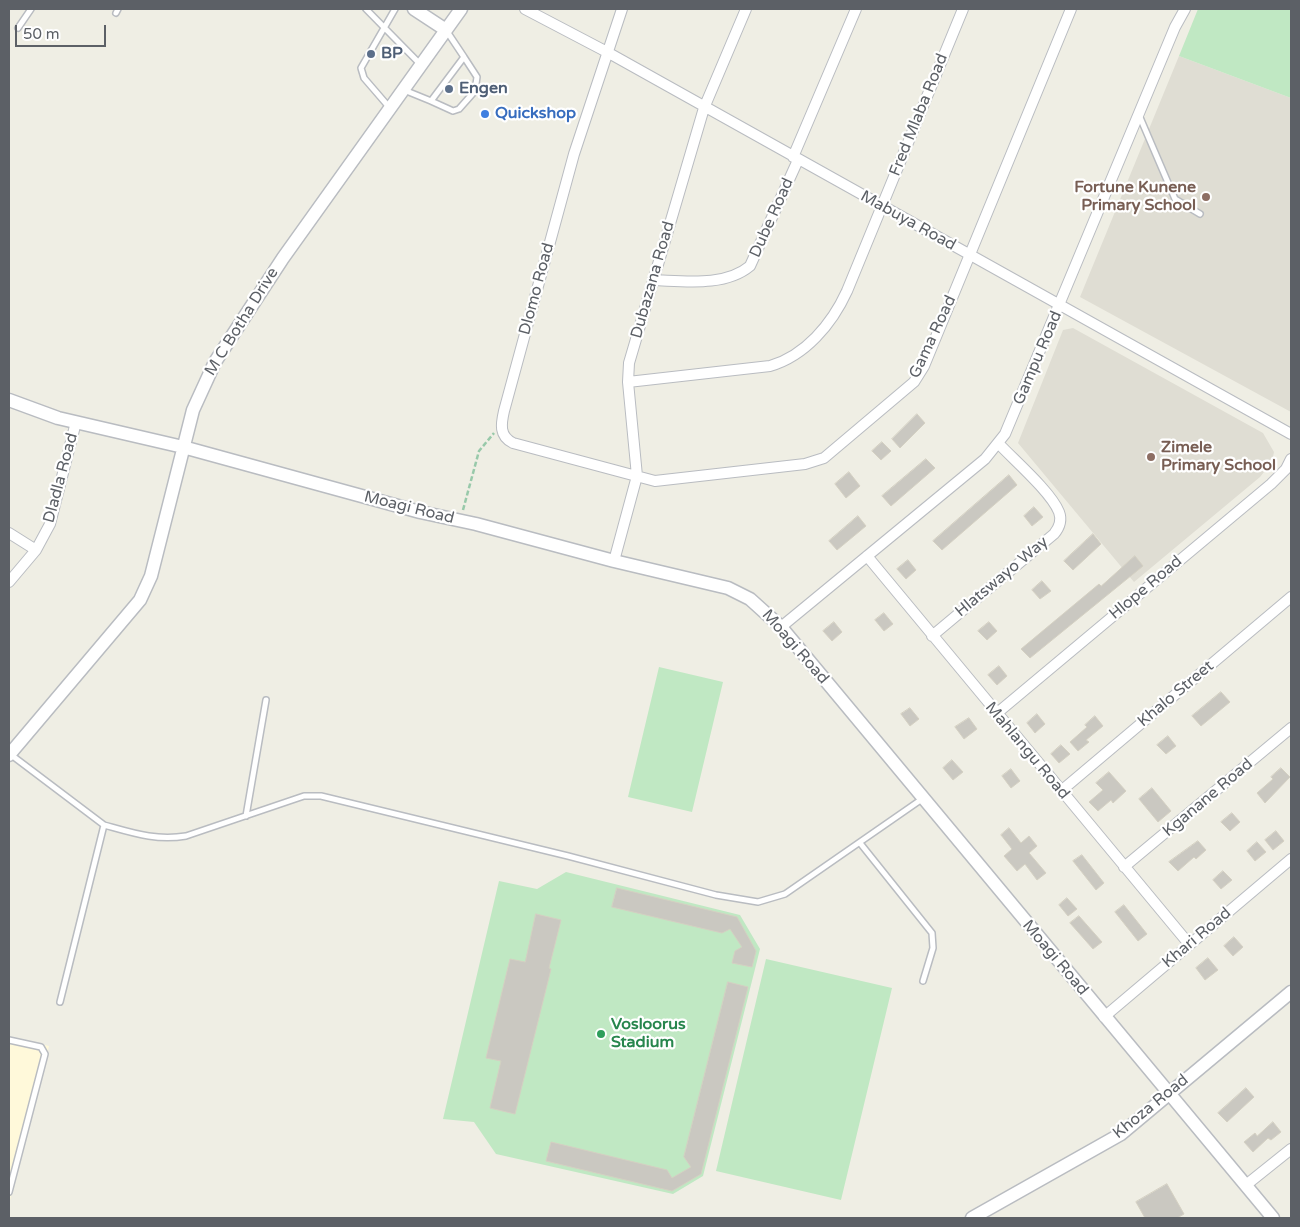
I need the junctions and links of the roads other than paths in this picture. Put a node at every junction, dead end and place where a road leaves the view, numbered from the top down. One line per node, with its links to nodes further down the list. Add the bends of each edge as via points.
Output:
1 (31, 9): 14 (lane)
2 (366, 9): 13 (lane)
3 (395, 9): 13 (lane)
4 (414, 9): 15 (street)
5 (461, 9): 15 (street, M C Botha Drive)
6 (525, 9): 16 (street, Mabuya Road)
7 (622, 9): 16 (street, Dlomo Road)
8 (746, 9): 22 (street, Dubazana Road)
9 (856, 9): 24 (street, Dube Road)
10 (963, 9): 25 (street, Fred Mlaba Road)
11 (1071, 9): 27 (street, Gama Road)
12 (1185, 9): 23 (street, Gampu Road)
13 (384, 27): 18 (lane); 21 (lane, via 363,63 362,74)
14 (18, 28)
15 (446, 30): 17 (lane); 18 (street, M C Botha Drive)
16 (607, 52): 22 (street, Mabuya Road); 37 (street, Dlomo Road, via 569,172 502,425 504,437 513,443)
17 (464, 56): 20 (lane); 20 (lane, via 477,77 478,87 459,109 453,110)
18 (422, 65): 19 (street, M C Botha Drive)
19 (404, 89): 20 (lane); 21 (street, M C Botha Drive)
20 (431, 101)
21 (390, 108): 35 (street, M C Botha Drive, via 277,266 215,362 193,410)
22 (704, 108): 24 (street, Mabuya Road); 28 (street, Dubazana Road)
23 (1139, 114): 26 (lane, via 1175,199); 29 (street, Gampu Road)
24 (796, 158): 25 (street, Mabuya Road); 28 (street, Dube Road, via 750,266 737,275 718,279)
25 (882, 206): 27 (street, Mabuya Road); 30 (street, Fred Mlaba Road, via 838,312 826,327 791,357 770,366)
26 (1200, 214)
27 (968, 255): 29 (street, Mabuya Road); 37 (street, Gama Road, via 924,366 914,382 830,454 810,463 665,481)
28 (653, 280): 30 (street, Dubazana Road, via 629,363)
29 (1060, 307): 33 (street, Mabuya Road); 34 (street, Gampu Road, via 1016,413)
30 (628, 382): 37 (street, Dubazana Road)
31 (9, 400): 32 (street, Moagi Road)
32 (76, 422): 35 (street, Moagi Road); 39 (street, Dladla Road, via 50,524)
33 (1291, 434)
34 (999, 444): 40 (street, Gampu Road); 45 (street, Hlatswayo Way, via 1058,510 1058,527 1054,534)
35 (183, 447): 41 (street, Moagi Road); 49 (street, M C Botha Drive, via 152,576 140,600)
36 (1291, 459): 47 (street, Hlope Road, via 1271,484)
37 (637, 476): 41 (street, Dubazana Road)
38 (9, 533): 39 (street)
39 (36, 550): 42 (street, Dladla Road)
40 (867, 556): 44 (street, Gampu Road); 45 (street, Mahlangu Road)
41 (614, 561): 44 (street, Moagi Road, via 738,592)
42 (9, 582)
43 (1291, 598): 50 (street, Khalo Street)
44 (781, 627): 51 (street, Moagi Road)
45 (932, 636): 47 (street, Mahlangu Road)
46 (266, 700): 52 (lane)
47 (996, 714): 50 (street, Mahlangu Road)
48 (1291, 728): 56 (street, Kganane Road)
49 (9, 754): 53 (lane)
50 (1061, 791): 56 (street, Mahlangu Road)
51 (922, 799): 54 (lane); 61 (street, Moagi Road)
52 (246, 816): 53 (lane, via 170,839 142,836); 54 (lane, via 304,796 320,796 716,895 758,902 786,894)
53 (104, 825): 60 (lane)
54 (860, 842): 58 (lane, via 932,933 933,948)
55 (1291, 859): 57 (street, Khari Road)
56 (1124, 867): 57 (street, Mahlangu Road)
57 (1189, 944): 61 (street, Khari Road)
58 (924, 981)
59 (1291, 992): 63 (street, Khoza Road)
60 (60, 1002)
61 (1104, 1017): 63 (street, Moagi Road)
62 (9, 1040): 66 (lane, via 41,1047 45,1054)
63 (1169, 1094): 65 (street, Moagi Road); 67 (street, Khoza Road, via 1121,1134)
64 (1291, 1149): 65 (street)
65 (1246, 1185): 68 (street, Moagi Road)
66 (9, 1192)
67 (972, 1218)
68 (1273, 1218)

